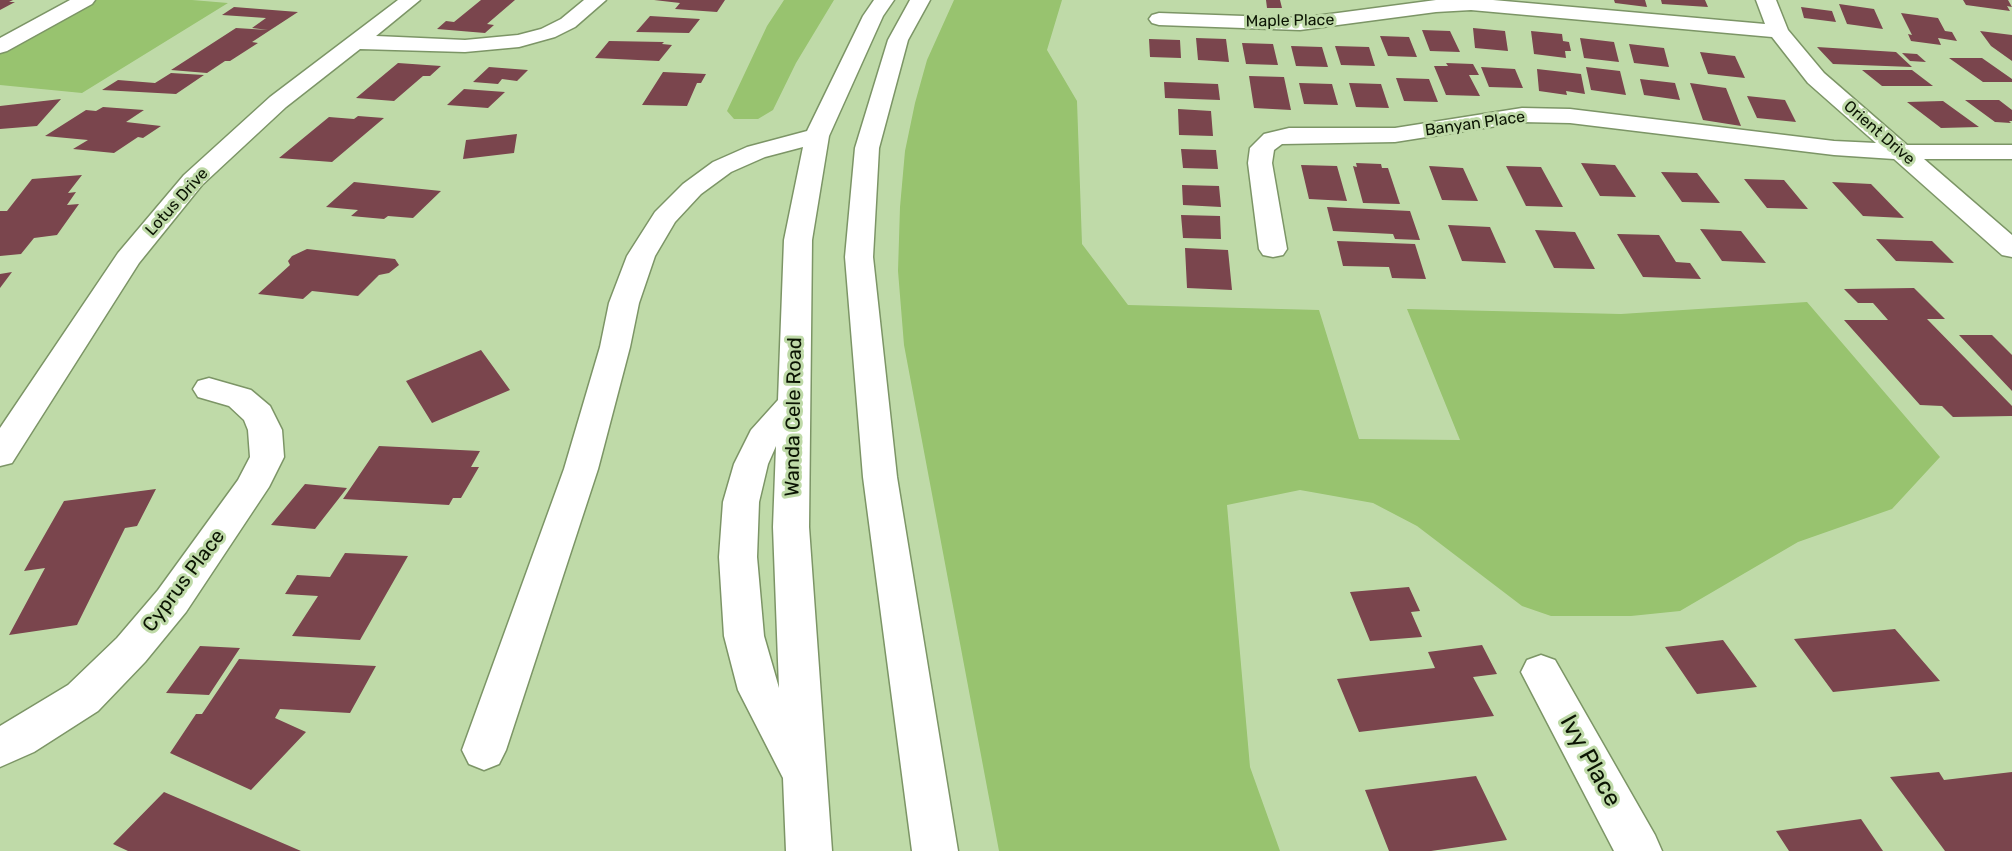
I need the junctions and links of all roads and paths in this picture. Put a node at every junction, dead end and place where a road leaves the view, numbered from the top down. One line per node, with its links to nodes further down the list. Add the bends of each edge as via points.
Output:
1 (85, 0): 12 (street)
2 (410, 0): 11 (street, Lotus Drive)
3 (596, 0): 11 (street, via 568,23 519,41 465,46)
4 (884, 0): 13 (street, Wanda Cele Road)
5 (920, 0): 26 (street, via 898,40 867,148 859,257 880,477)
6 (1212, 0): 9 (street)
7 (1767, 0): 10 (street, Orient Drive)
8 (1159, 19): 9 (street, Maple Place)
9 (1213, 21): 10 (street, Maple Place, via 1300,24 1471,4)
10 (1778, 31): 15 (street, Orient Drive, via 1816,78)
11 (354, 42): 20 (street, Lotus Drive, via 278,102 194,180 128,259)
12 (0, 47)
13 (817, 136): 19 (street, Wanda Cele Road, via 798,240); 23 (street, via 756,152 722,167 692,189 664,218 641,256 624,303 580,469)
14 (2012, 152): 15 (street)
15 (1901, 153): 16 (street, Banyan Place, via 1570,116 1522,115 1395,135 1289,135 1273,139 1262,148 1260,163); 17 (street, Orient Drive)
16 (1273, 249)
17 (2012, 249)
18 (209, 389): 22 (street, Cyprus Place, via 240,398 258,414 266,430 267,457 252,487 172,601 131,650 83,698)
19 (795, 402): 24 (street, Wanda Cele Road, via 791,527); 24 (street, via 763,438 751,464 741,502 738,557 744,636 759,690)
20 (0, 454)
21 (1541, 672): 27 (street, Ivy Place)
22 (0, 747)
23 (484, 750)
24 (803, 772): 25 (street, Wanda Cele Road)
25 (809, 851)
26 (935, 851)
27 (1639, 851)

